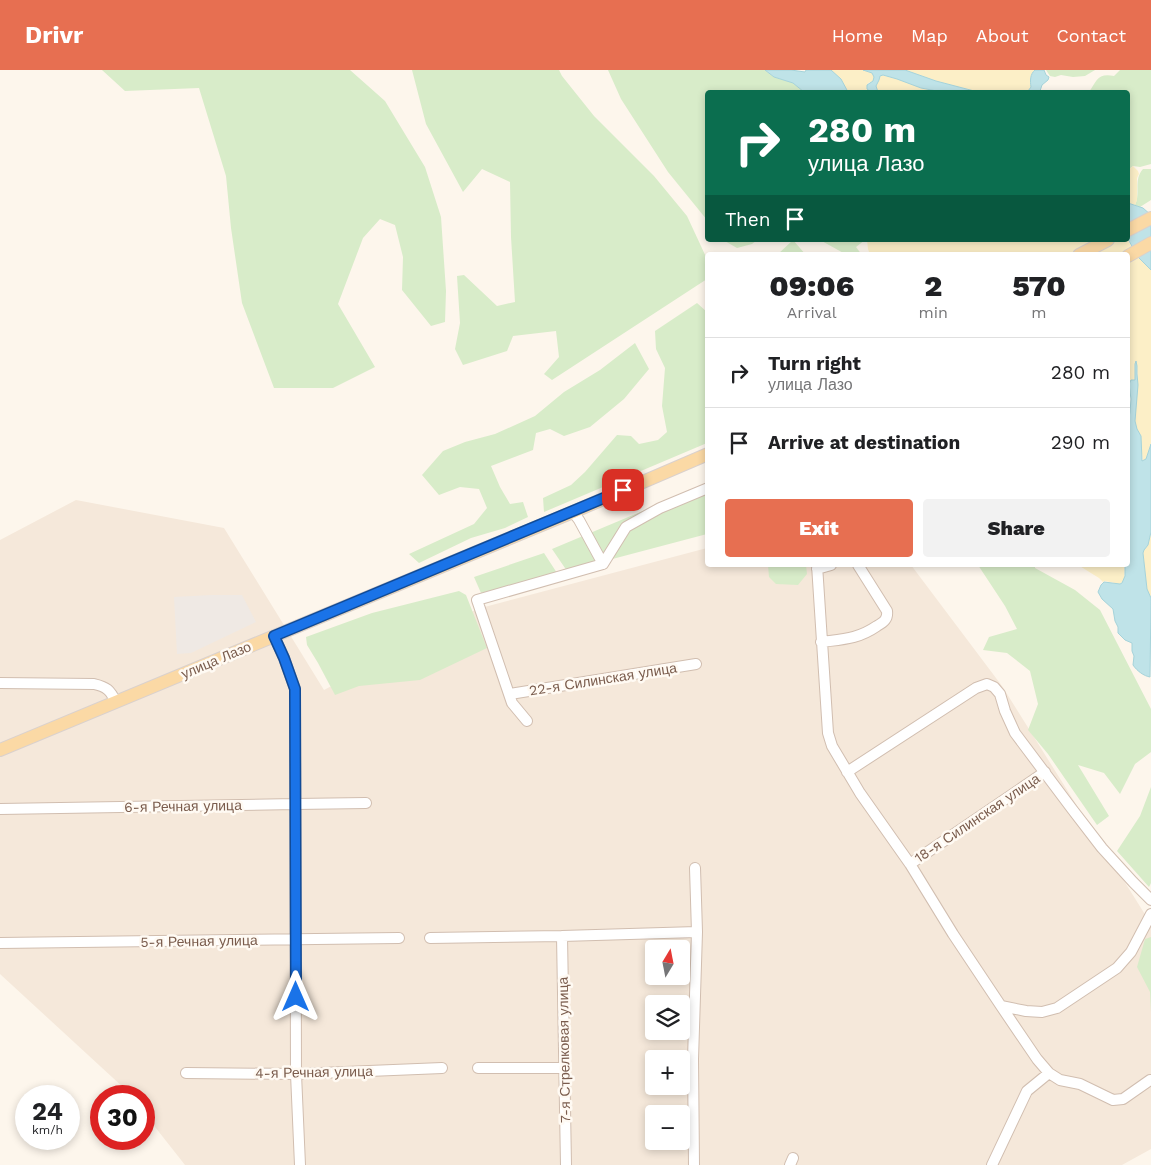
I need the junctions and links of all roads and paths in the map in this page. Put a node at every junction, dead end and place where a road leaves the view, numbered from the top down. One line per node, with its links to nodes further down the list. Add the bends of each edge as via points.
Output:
1 (1151, 218): 2 (main road)
2 (1130, 229)
3 (1104, 242): 5 (main road)
4 (1151, 243): 6 (main road)
5 (1085, 252)
6 (1130, 255)
7 (705, 455): 9 (main road, улица Лазо)
8 (705, 489): 10 (street, via 626,527)
9 (573, 512): 10 (street); 13 (main road, улица Лазо)
10 (603, 564): 17 (street, via 477,600)
11 (817, 567): 14 (street)
12 (859, 567): 14 (street, via 887,611 886,621 858,637)
13 (274, 636): 18 (main road, улица Лазо); 24 (street, via 295,689)
14 (821, 642): 21 (street, via 828,733)
15 (696, 664): 17 (street, 22-я Силинская улица)
16 (0, 682): 18 (street, via 99,685 112,693)
17 (510, 694): 19 (street, via 512,702)
18 (116, 702): 20 (main road, улица Лазо)
19 (527, 721)
20 (0, 750)
21 (847, 772): 22 (street, via 987,684 1000,694 1015,733); 26 (street)
22 (1045, 772): 26 (street, 18-я Силинская улица); 28 (street, via 1102,848)
23 (366, 803): 24 (street, 6-я Речная улица)
24 (296, 804): 25 (street, 6-я Речная улица); 34 (street)
25 (0, 809)
26 (910, 864): 36 (street)
27 (695, 868): 30 (street)
28 (1151, 900)
29 (1151, 914): 36 (street, via 1131,952 1117,968 1057,1008 1042,1012)
30 (697, 932): 31 (street); 46 (street)
31 (562, 936): 33 (street); 39 (street, 7-я Стрелковая улица)
32 (399, 938): 34 (street, 5-я Речная улица)
33 (430, 938)
34 (295, 939): 35 (street, 5-я Речная улица); 42 (street)
35 (0, 943)
36 (1001, 1006): 40 (street)
37 (442, 1068): 42 (street, 4-я Речная улица)
38 (478, 1068): 39 (street)
39 (564, 1068): 45 (street, 7-я Стрелковая улица)
40 (1049, 1072): 43 (street, via 1060,1080 1080,1084 1114,1100 1123,1099); 47 (street, via 1027,1091)
41 (186, 1073): 42 (street, 4-я Речная улица)
42 (296, 1074): 44 (street)
43 (1150, 1080)
44 (300, 1165)
45 (566, 1165)
46 (694, 1165)
47 (992, 1165)

